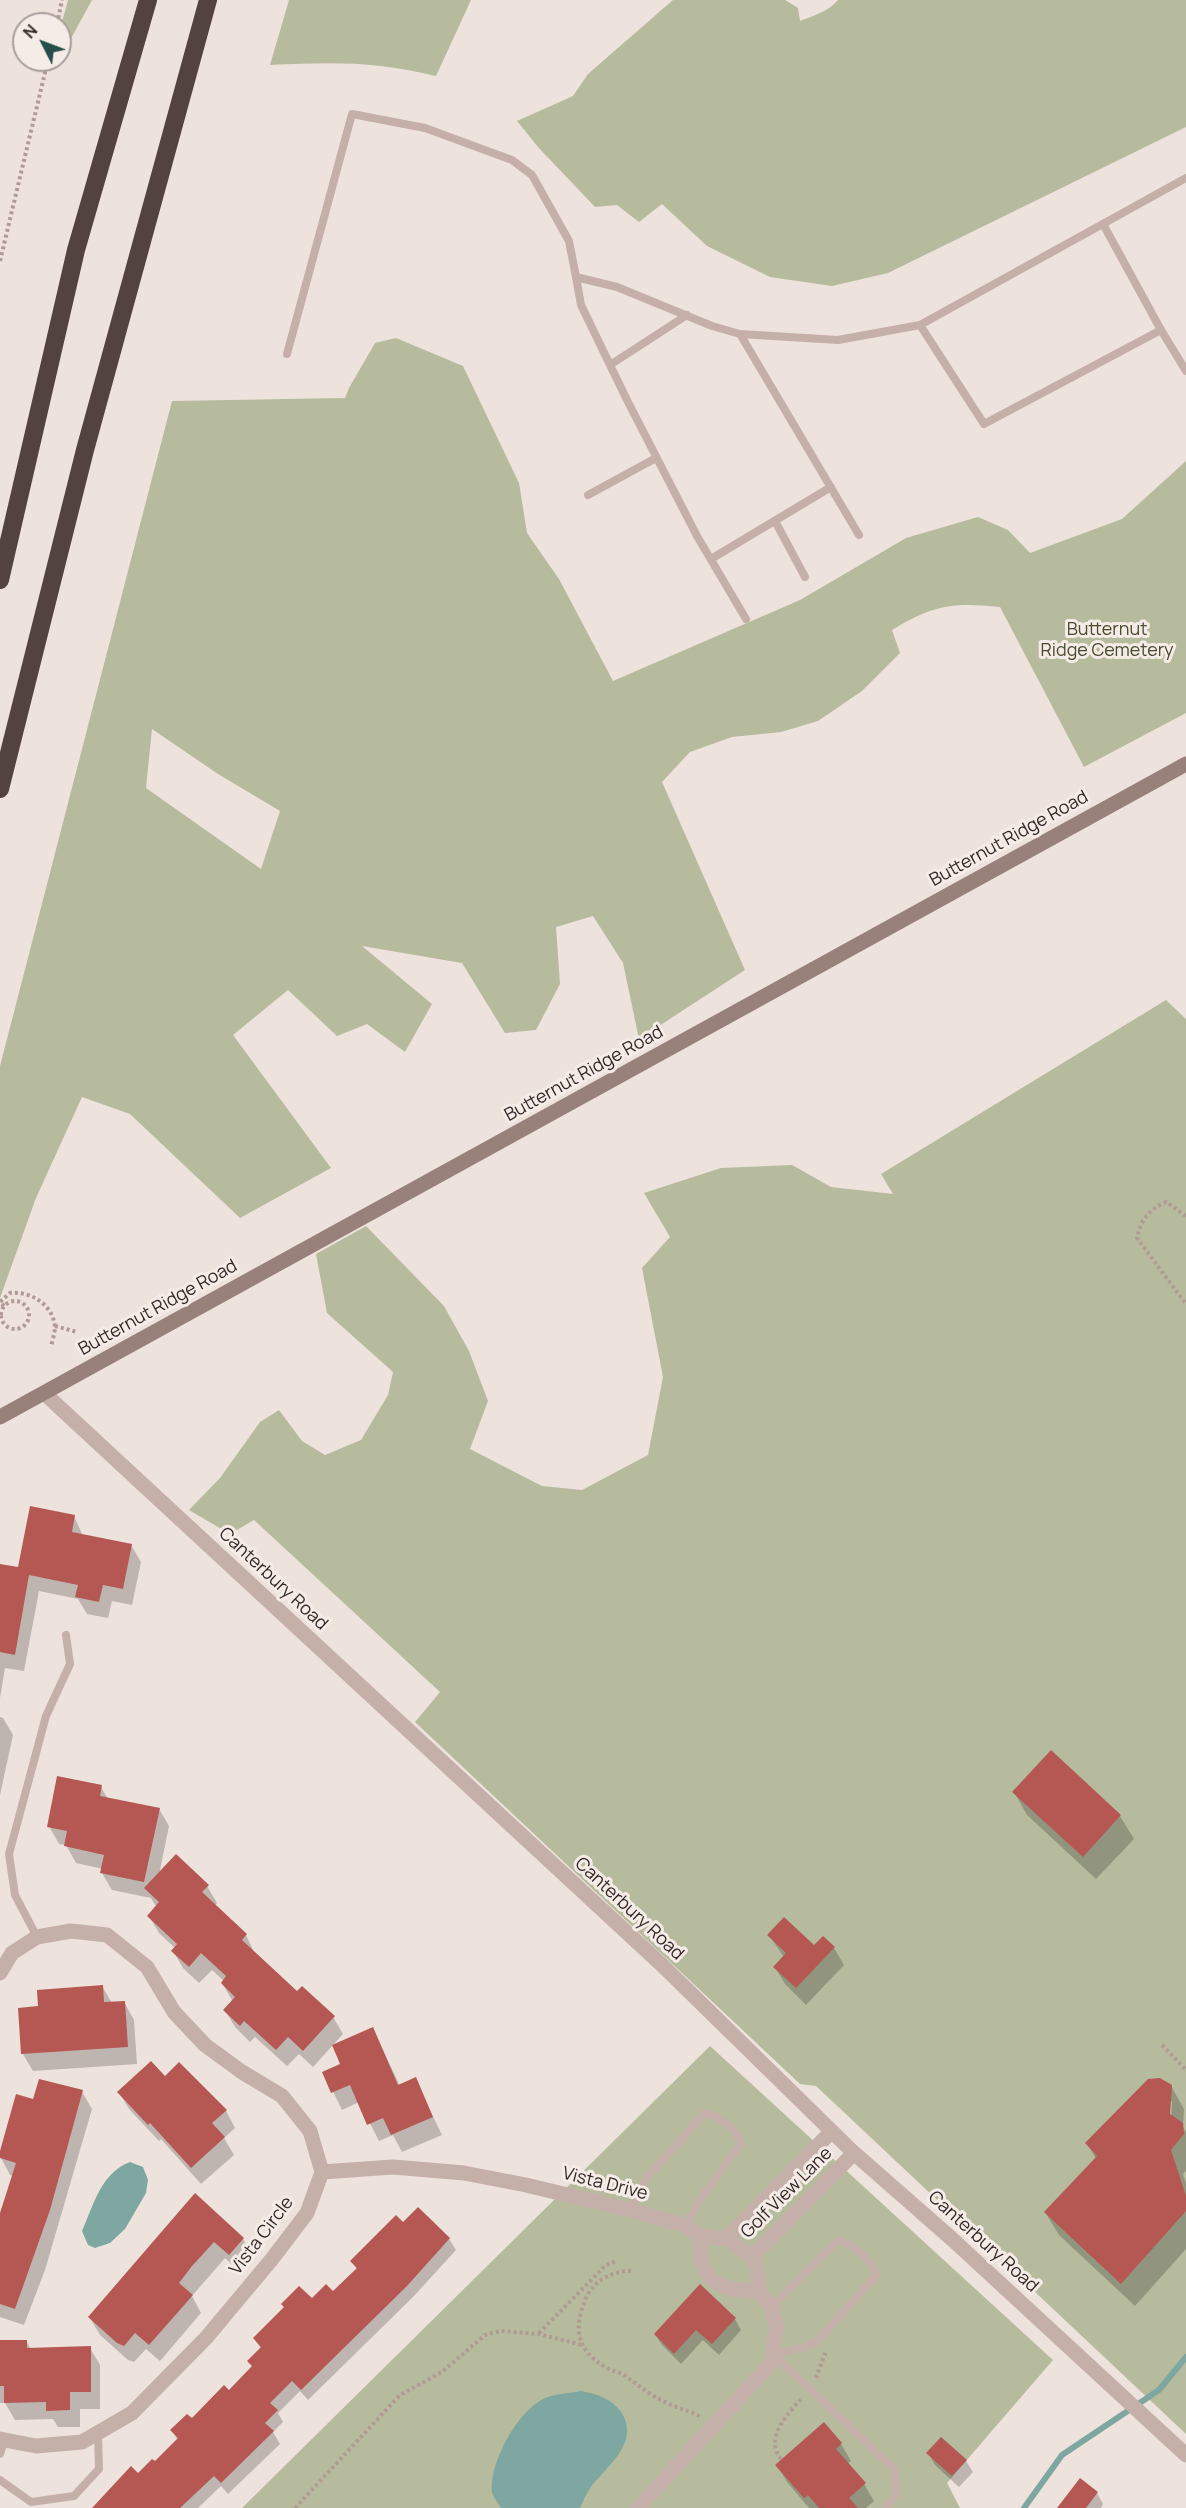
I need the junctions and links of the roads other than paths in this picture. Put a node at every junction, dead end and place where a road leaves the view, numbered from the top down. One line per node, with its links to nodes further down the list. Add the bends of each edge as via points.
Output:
1 (148, 0): 20 (highway, via 76,250)
2 (208, 0): 23 (highway, via 85,450)
3 (1186, 178): 4 (lane)
4 (1103, 224): 7 (lane); 8 (lane)
5 (576, 277): 6 (lane, via 617,287); 10 (lane, via 569,241 532,175 512,160 425,128 352,114); 11 (lane, via 581,305)
6 (687, 315): 9 (lane); 11 (lane)
7 (920, 325): 8 (lane, via 984,424); 9 (lane, via 838,340)
8 (1161, 330): 12 (lane)
9 (740, 334): 14 (lane)
10 (286, 354)
11 (610, 365): 13 (lane)
12 (1186, 371)
13 (656, 458): 15 (lane); 18 (lane)
14 (831, 488): 16 (lane); 17 (lane)
15 (588, 495)
16 (775, 521): 18 (lane); 19 (lane)
17 (859, 535)
18 (711, 559): 21 (lane)
19 (805, 577)
20 (0, 580)
21 (746, 619)
22 (1186, 764): 24 (street, Butternut Ridge Road)
23 (0, 789)
24 (44, 1393): 25 (street, Butternut Ridge Road); 29 (street, Canterbury Road, via 662,1965)
25 (0, 1417)
26 (66, 1635): 27 (lane, via 70,1664 46,1716 9,1854 15,1895)
27 (37, 1937): 28 (street, via 12,1953); 31 (street, via 71,1931 106,1935 147,1967 174,2012 205,2045 282,2096 310,2131)
28 (0, 1973)
29 (831, 2132): 30 (street, Canterbury Road); 34 (street)
30 (854, 2153): 35 (street, Golf View Lane); 41 (street, Canterbury Road)
31 (322, 2172): 32 (street, Vista Drive, via 393,2167 464,2173); 39 (street, Vista Circle, via 307,2213 206,2338 132,2414)
32 (630, 2210): 33 (street, Vista Drive); 33 (lane, via 647,2177 705,2113 716,2115 739,2134 741,2143 697,2204)
33 (693, 2231): 34 (street, Vista Drive); 36 (street, via 703,2266 713,2279 736,2291)
34 (726, 2239): 35 (street)
35 (752, 2257): 36 (street, Golf View Lane)
36 (760, 2292): 37 (street, Golf View Lane)
37 (771, 2307): 38 (street, Golf View Lane, via 777,2327); 38 (lane, via 838,2240 846,2242 875,2268 876,2276 816,2342)
38 (772, 2358): 43 (street); 44 (lane, via 893,2468 898,2484 894,2499)
39 (98, 2433): 40 (street, Vista Circle, via 82,2442); 42 (lane, via 99,2469 74,2496 31,2502)
40 (1, 2445)
41 (1186, 2455)
42 (0, 2480)
43 (638, 2508)
44 (886, 2508)

